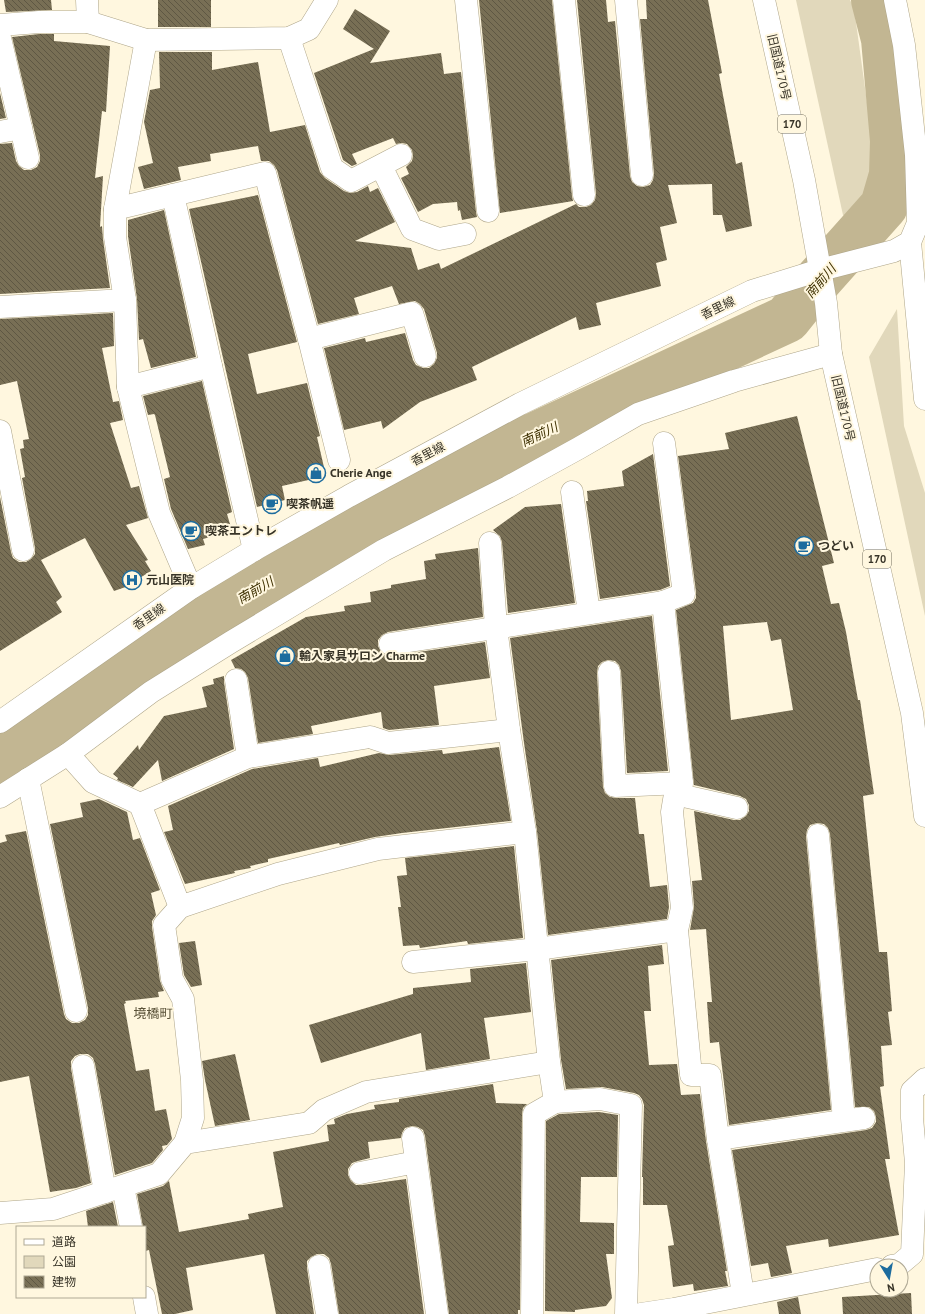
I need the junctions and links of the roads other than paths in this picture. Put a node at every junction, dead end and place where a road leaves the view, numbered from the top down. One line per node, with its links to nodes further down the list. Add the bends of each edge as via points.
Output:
1 (87, 0): 8 (main road)
2 (327, 0): 11 (main road, via 309,29)
3 (466, 0): 22 (main road)
4 (564, 0): 20 (main road)
5 (626, 0): 18 (main road)
6 (764, 0): 25 (main road, 旧国道170号 / 170)
7 (895, 0): 24 (main road, via 904,46 916,155 918,224)
8 (88, 22): 9 (main road); 12 (main road)
9 (0, 25)
10 (0, 38): 13 (main road)
11 (289, 38): 12 (main road); 17 (main road, via 332,168 351,181)
12 (146, 40): 21 (main road)
13 (21, 128): 14 (main road); 16 (main road)
14 (0, 132)
15 (401, 155): 17 (main road)
16 (28, 158)
17 (381, 166): 23 (main road, via 412,229 439,239)
18 (642, 175)
19 (174, 195): 21 (main road); 28 (main road, via 265,173); 31 (main road)
20 (584, 195)
21 (115, 209): 26 (main road, via 115,237)
22 (488, 211)
23 (465, 234)
24 (910, 242): 25 (main road, 香里線, via 894,252 858,261); 33 (main road)
25 (819, 259): 29 (main road, 旧国道170号 / 170); 41 (main road, 香里線, via 792,280 752,291 520,404)
26 (124, 300): 27 (main road); 32 (main road)
27 (0, 307)
28 (309, 339): 30 (main road, via 412,313); 36 (main road)
29 (831, 354): 51 (main road, via 734,380 638,414 508,487 384,550 151,692); 58 (main road, 旧国道170号 / 170, via 912,713)
30 (425, 356)
31 (211, 366): 32 (main road); 41 (main road)
32 (128, 387): 42 (main road, via 159,513)
33 (925, 399)
34 (0, 431): 37 (main road)
35 (664, 443): 43 (main road, via 684,594)
36 (339, 460)
37 (4, 476): 40 (main road)
38 (572, 492): 44 (main road)
39 (490, 543): 45 (main road)
40 (23, 550)
41 (254, 550): 42 (main road, 香里線)
42 (191, 588): 49 (main road, 香里線)
43 (663, 602): 44 (main road); 54 (main road)
44 (589, 613): 45 (main road)
45 (496, 627): 46 (main road); 50 (main road)
46 (390, 644)
47 (609, 672): 54 (main road, via 615,786)
48 (236, 680): 52 (main road)
49 (0, 722)
50 (509, 730): 52 (main road, via 388,743 370,737); 59 (main road)
51 (68, 754): 53 (main road); 56 (main road, via 93,782)
52 (248, 757): 56 (main road)
53 (28, 779): 55 (main road); 65 (main road)
54 (679, 789): 57 (main road); 62 (main road, via 672,812 682,908)
55 (0, 796)
56 (140, 804): 61 (main road)
57 (737, 808)
58 (925, 816)
59 (525, 832): 61 (main road, via 378,849 278,874); 63 (main road)
60 (818, 835): 71 (main road, via 854,1119)
61 (180, 907): 72 (main road, via 164,925 172,979 183,1000 192,1080 193,1118)
62 (677, 930): 63 (main road); 71 (main road, via 691,1074 710,1075)
63 (537, 948): 64 (main road); 66 (main road)
64 (413, 962)
65 (76, 1011)
66 (549, 1062): 69 (main road); 72 (main road, via 366,1092 324,1110 309,1123)
67 (82, 1066): 75 (main road)
68 (925, 1079): 78 (main road, via 912,1091 916,1163 912,1254)
69 (555, 1102): 87 (main road, via 534,1114); 88 (main road, via 600,1099 631,1105)
70 (413, 1138): 73 (main road)
71 (718, 1139): 81 (main road)
72 (185, 1143): 75 (main road, via 159,1174)
73 (416, 1162): 74 (main road); 86 (main road)
74 (360, 1173)
75 (114, 1190): 76 (main road, via 53,1209); 77 (main road)
76 (0, 1213)
77 (131, 1226)
78 (907, 1258)
79 (319, 1266): 85 (main road)
80 (869, 1270): 81 (main road)
81 (743, 1294): 83 (main road)
82 (144, 1298): 84 (main road)
83 (674, 1311): 89 (main road)
84 (147, 1314)
85 (327, 1314)
86 (437, 1314)
87 (532, 1314)
88 (626, 1314)
89 (641, 1314)

